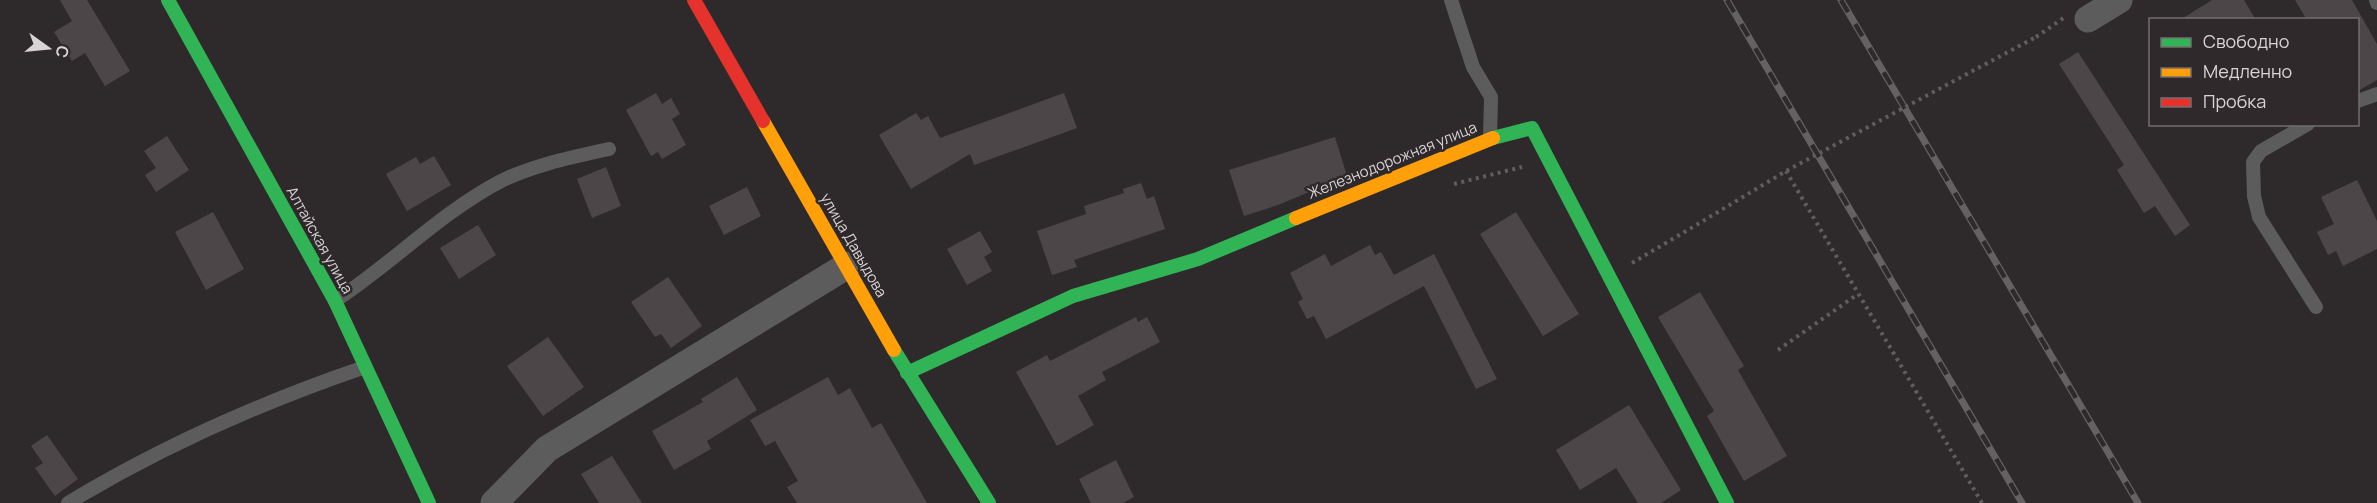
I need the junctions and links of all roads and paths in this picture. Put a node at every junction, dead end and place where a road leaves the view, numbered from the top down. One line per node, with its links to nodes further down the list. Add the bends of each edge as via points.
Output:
1 (168, 0): 17 (street, Алтайская улица)
2 (694, 0): 14 (street, улица Давыдова)
3 (1451, 0): 9 (lane, via 1473,67 1491,97)
4 (2119, 0): 5 (street)
5 (2080, 16): 12 (path, bridge)
6 (2377, 94): 7 (lane)
7 (2359, 101)
8 (2305, 126): 18 (lane, via 2261,151 2253,162 2254,196 2259,217)
9 (1490, 138): 11 (street, Железнодорожная улица, via 1532,128); 21 (street, Железнодорожная улица, via 1198,259 1073,296)
10 (609, 149): 17 (lane, via 544,164 503,181 438,221)
11 (1549, 160): 13 (path); 26 (street, Железнодорожная улица)
12 (1786, 171): 15 (path, bridge); 16 (path)
13 (1450, 186)
14 (848, 265): 21 (street, улица Давыдова); 24 (street, via 547,449)
15 (1624, 267)
16 (1858, 294): 19 (path); 27 (path)
17 (335, 301): 20 (street, Алтайская улица)
18 (2316, 307)
19 (1778, 350)
20 (366, 367): 22 (lane, via 295,391 209,429); 23 (street, Алтайская улица)
21 (907, 373): 25 (street, улица Давыдова)
22 (68, 503)
23 (429, 503)
24 (494, 503)
25 (989, 503)
26 (1727, 503)
27 (1982, 503)

